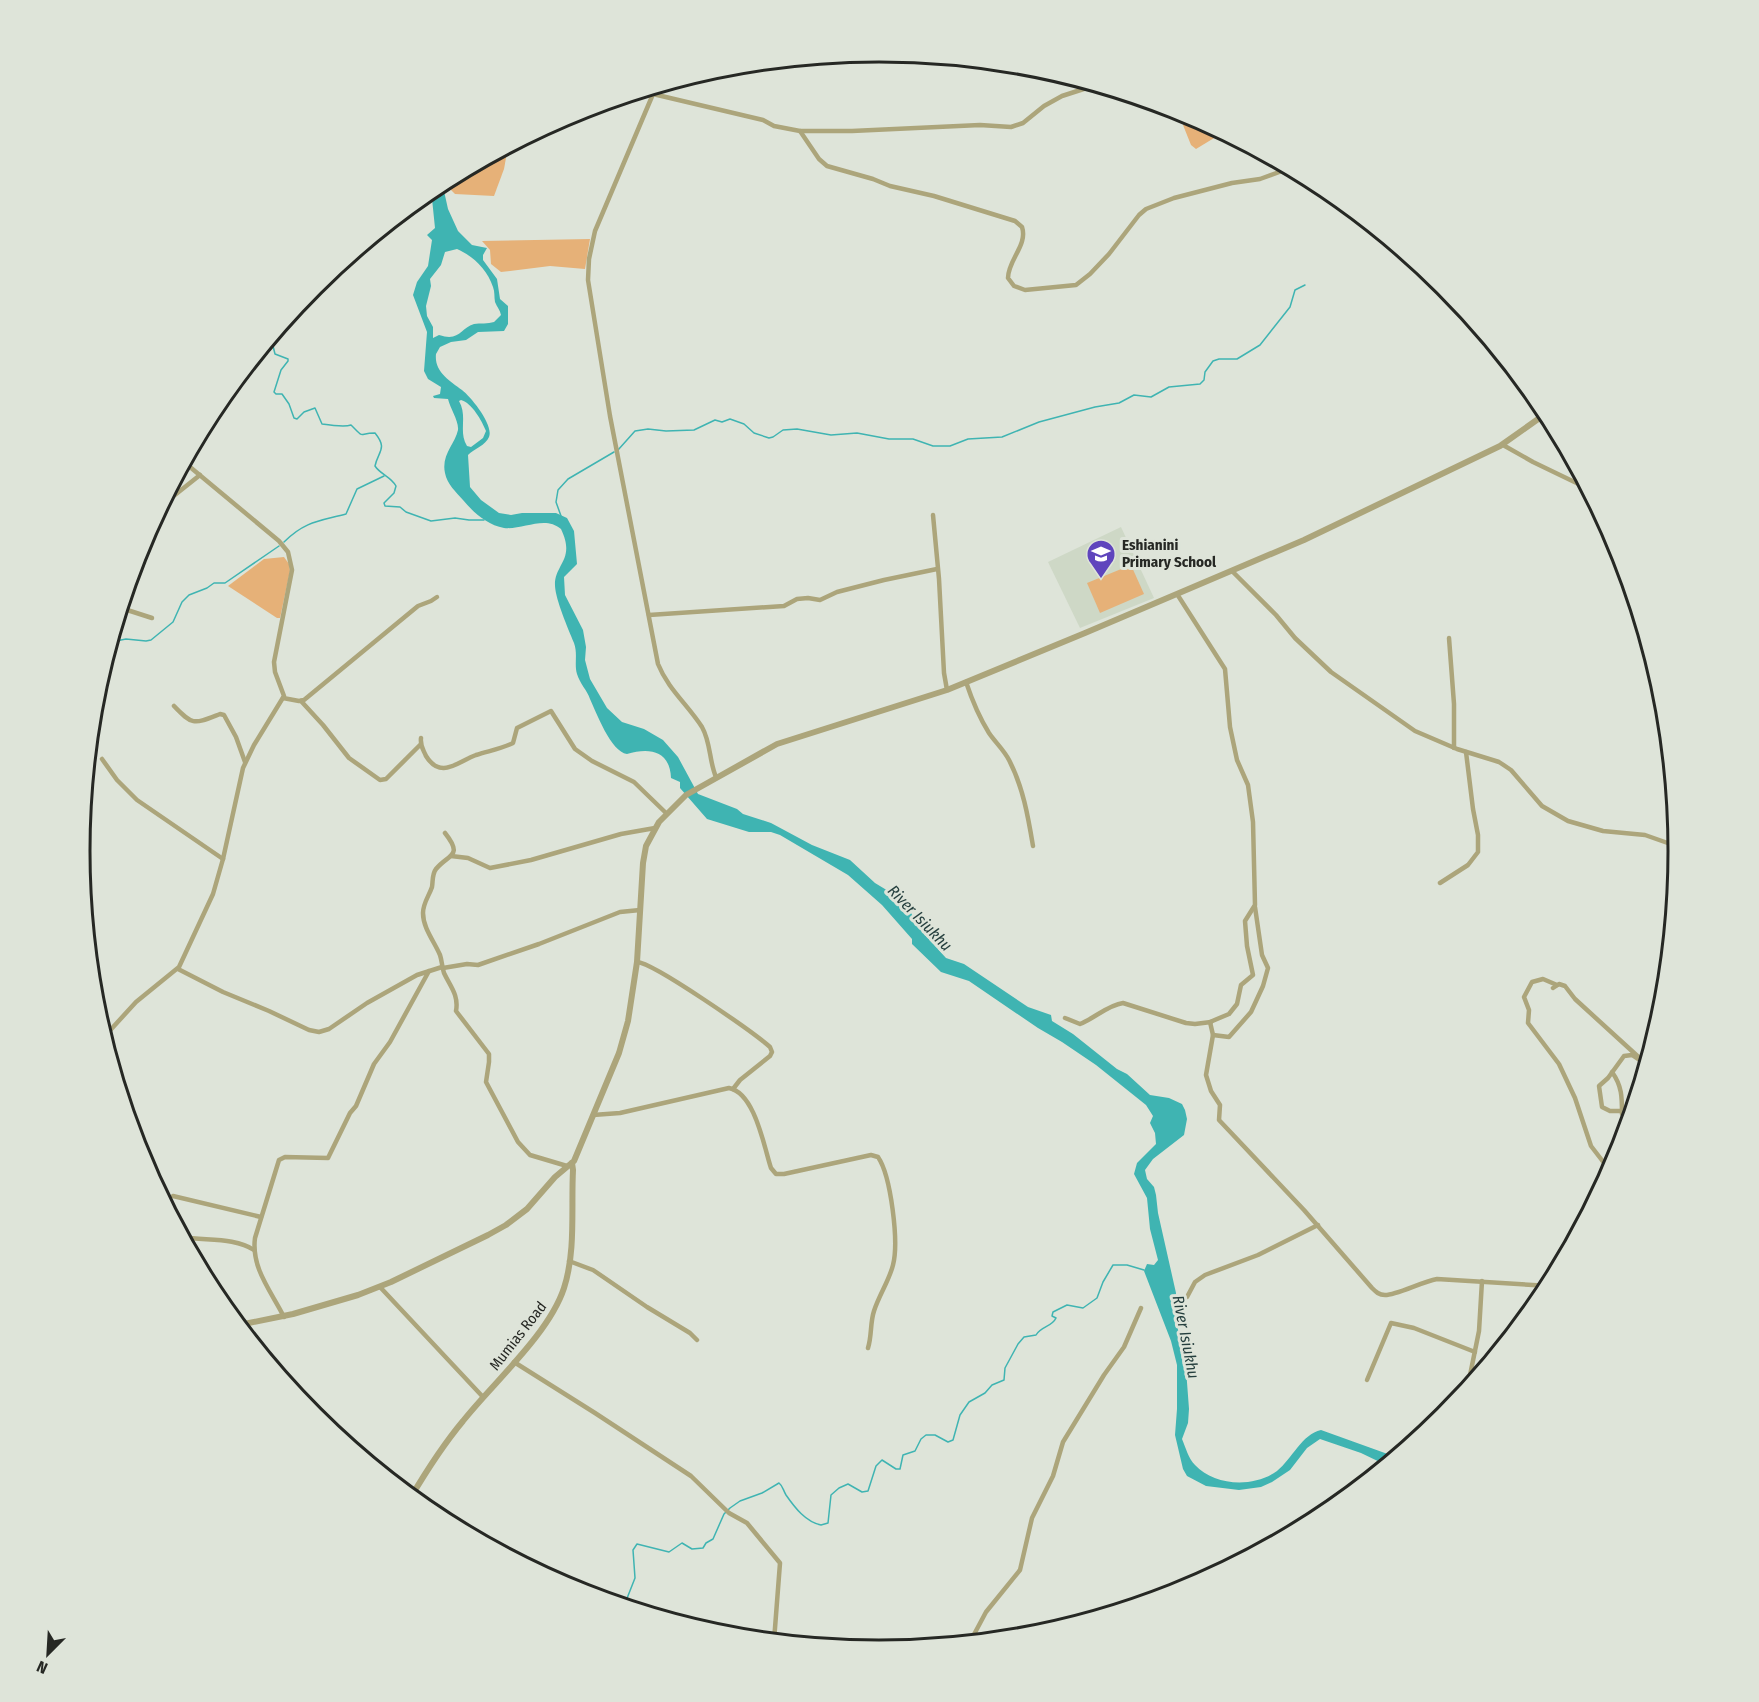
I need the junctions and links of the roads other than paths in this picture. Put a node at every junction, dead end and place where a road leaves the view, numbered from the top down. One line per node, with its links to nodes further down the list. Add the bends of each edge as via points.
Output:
1 (1085, 88): 4 (street, via 1062,96 1011,127)
2 (654, 94): 4 (street)
3 (652, 95): 18 (street, via 595,231 588,270 610,416)
4 (800, 131): 5 (street, via 827,166 1015,221 1023,227 1024,237 1008,278 1017,288 1028,291 1079,284 1109,254 1141,212 1150,207)
5 (1281, 171)
6 (1540, 418): 7 (street)
7 (1503, 445): 10 (street); 14 (street)
8 (190, 467): 9 (street)
9 (200, 475): 11 (street); 23 (street, via 279,541 290,557 292,570 274,662)
10 (1578, 484)
11 (175, 495)
12 (933, 515): 13 (street)
13 (937, 569): 18 (street, via 837,592 820,600 793,600 784,606); 22 (street)
14 (1232, 572): 15 (street); 28 (street, via 1331,672 1415,731)
15 (1177, 594): 21 (street); 41 (street, via 1225,669 1230,727 1251,803)
16 (437, 597): 24 (street, via 416,607)
17 (128, 610): 19 (street)
18 (649, 615): 32 (street, via 662,674 701,726)
19 (152, 618)
20 (1449, 638): 28 (street)
21 (966, 682): 22 (street); 37 (street, via 981,719 1014,771)
22 (947, 690): 32 (street, via 777,744)
23 (283, 698): 24 (street); 31 (street)
24 (301, 701): 27 (street, via 349,758 380,780 386,779)
25 (174, 706): 31 (street, via 189,721 224,715)
26 (421, 738): 27 (street)
27 (420, 745): 33 (street, via 433,765 450,767 513,743 517,728 551,711 575,749 634,782)
28 (1454, 748): 29 (street)
29 (1466, 752): 36 (street, via 1506,766 1542,806 1568,821 1603,831 1645,835); 40 (street, via 1478,852 1468,865)
30 (102, 759): 39 (street, via 137,800)
31 (245, 762): 39 (street)
32 (716, 777): 33 (street)
33 (666, 813): 34 (street)
34 (655, 828): 38 (street, via 490,867); 42 (street, via 644,856)
35 (445, 833): 38 (street, via 452,844)
36 (1669, 843)
37 (1033, 846)
38 (451, 856): 44 (street, via 436,869 423,910)
39 (223, 859): 45 (street, via 213,894)
40 (1440, 883)
41 (1255, 905): 48 (street, via 1245,921 1253,975 1241,985 1237,1004 1229,1014); 50 (street, via 1262,955 1268,968 1263,986 1251,1012 1229,1037)
42 (640, 910): 43 (street); 44 (street, via 620,912 478,965)
43 (637, 962): 54 (street, via 647,964 770,1047 770,1056); 56 (street, via 625,1034)
44 (442, 968): 46 (street); 59 (street, via 458,1001 457,1012 489,1054 486,1082 518,1142 530,1155)
45 (178, 969): 46 (street, via 223,993 319,1032); 49 (street, via 141,998)
46 (429, 971): 61 (street, via 374,1064 328,1158 279,1158)
47 (1065, 1018): 48 (street, via 1080,1024 1122,1003 1186,1023)
48 (1211, 1022): 50 (street)
49 (111, 1030)
50 (1213, 1035): 62 (street, via 1206,1075 1220,1105 1219,1120)
51 (1641, 1059): 58 (street, via 1565,986 1555,987 1543,979 1532,982 1524,997 1528,1023 1559,1064 1591,1146)
52 (1641, 1060): 53 (street, via 1626,1055)
53 (1612, 1072): 55 (street, via 1622,1093); 55 (street, via 1599,1086 1600,1103 1610,1111)
54 (733, 1089): 56 (street); 74 (street, via 744,1098 754,1116 776,1174 871,1155 880,1160 891,1205 895,1247 889,1278 873,1313)
55 (1622, 1111): 57 (street)
56 (593, 1115): 59 (street)
57 (1623, 1115)
58 (1604, 1163)
59 (569, 1164): 65 (street, Mumias Road, via 573,1170); 68 (street, via 527,1209 506,1225)
60 (172, 1196): 61 (street)
61 (261, 1217): 64 (street)
62 (1318, 1225): 66 (street, via 1380,1294 1437,1280); 69 (street, via 1258,1255 1205,1275 1195,1282)
63 (192, 1238): 64 (street)
64 (254, 1250): 71 (street, via 261,1276)
65 (569, 1261): 73 (street, via 593,1270); 76 (street, Mumias Road, via 558,1303)
66 (1482, 1281): 67 (street); 75 (street)
67 (1539, 1285)
68 (380, 1287): 71 (street); 79 (street)
69 (1187, 1297)
70 (1141, 1308): 82 (street, via 1124,1347 1063,1442 1053,1476 1032,1518 1018,1574 986,1612)
71 (284, 1317): 72 (street)
72 (247, 1324)
73 (697, 1340)
74 (868, 1347)
75 (1475, 1352): 77 (street); 78 (street, via 1391,1323)
76 (514, 1362): 79 (street, Mumias Road); 81 (street, via 686,1472 727,1511 747,1523 780,1563)
77 (1470, 1375)
78 (1367, 1380)
79 (483, 1397): 80 (street, Mumias Road)
80 (416, 1489)
81 (775, 1634)
82 (974, 1635)

